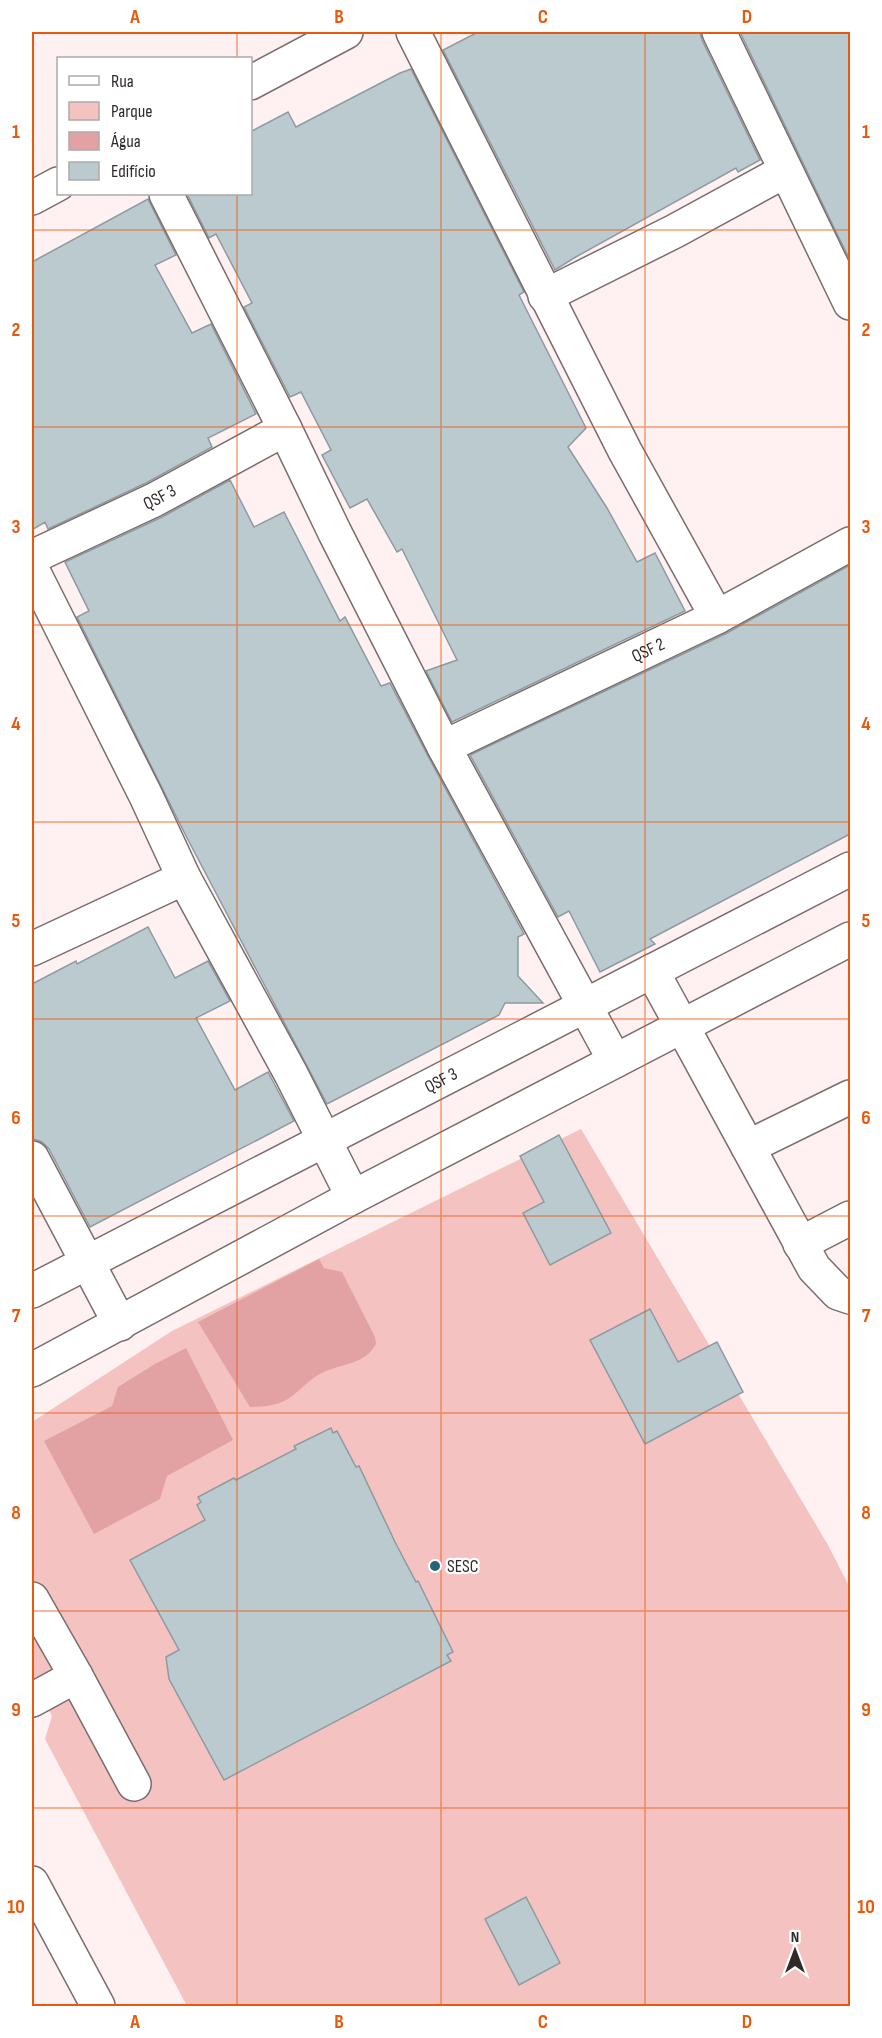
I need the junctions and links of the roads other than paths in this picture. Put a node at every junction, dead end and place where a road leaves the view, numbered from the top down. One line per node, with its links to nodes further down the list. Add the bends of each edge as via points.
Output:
1 (346, 32): 4 (street)
2 (413, 32): 9 (street)
3 (719, 32): 5 (street)
4 (252, 82)
5 (785, 171): 9 (street); 10 (street)
6 (57, 185): 8 (street)
7 (167, 195): 11 (street)
8 (32, 198)
9 (545, 296): 15 (street)
10 (850, 303)
11 (285, 429): 13 (street, QSF 3, via 154,500); 16 (street)
12 (850, 544): 15 (street, QSF 2)
13 (32, 557)
14 (32, 569): 18 (street)
15 (717, 617): 16 (street, QSF 2)
16 (444, 747): 22 (street)
17 (850, 869): 21 (street, QSF 3)
18 (184, 878): 20 (street); 26 (street)
19 (850, 939): 23 (street)
20 (32, 949)
21 (652, 971): 22 (street, QSF 3); 23 (street)
22 (586, 1006): 24 (street); 26 (street, QSF 3)
23 (681, 1026): 24 (street); 27 (street)
24 (615, 1061): 29 (street)
25 (850, 1097): 27 (street)
26 (324, 1140): 29 (street); 32 (street, QSF 3)
27 (748, 1147): 31 (street)
28 (32, 1158): 32 (street)
29 (353, 1197): 35 (street)
30 (850, 1218): 31 (street)
31 (800, 1244): 34 (street, via 814,1268 838,1293)
32 (88, 1263): 33 (street, QSF 3); 35 (street)
33 (32, 1292)
34 (850, 1297)
35 (120, 1324): 36 (street)
36 (32, 1370)
37 (32, 1599): 38 (street)
38 (76, 1676): 39 (street); 40 (street)
39 (32, 1700)
40 (134, 1784)
41 (32, 1883): 42 (street)
42 (98, 2007)

